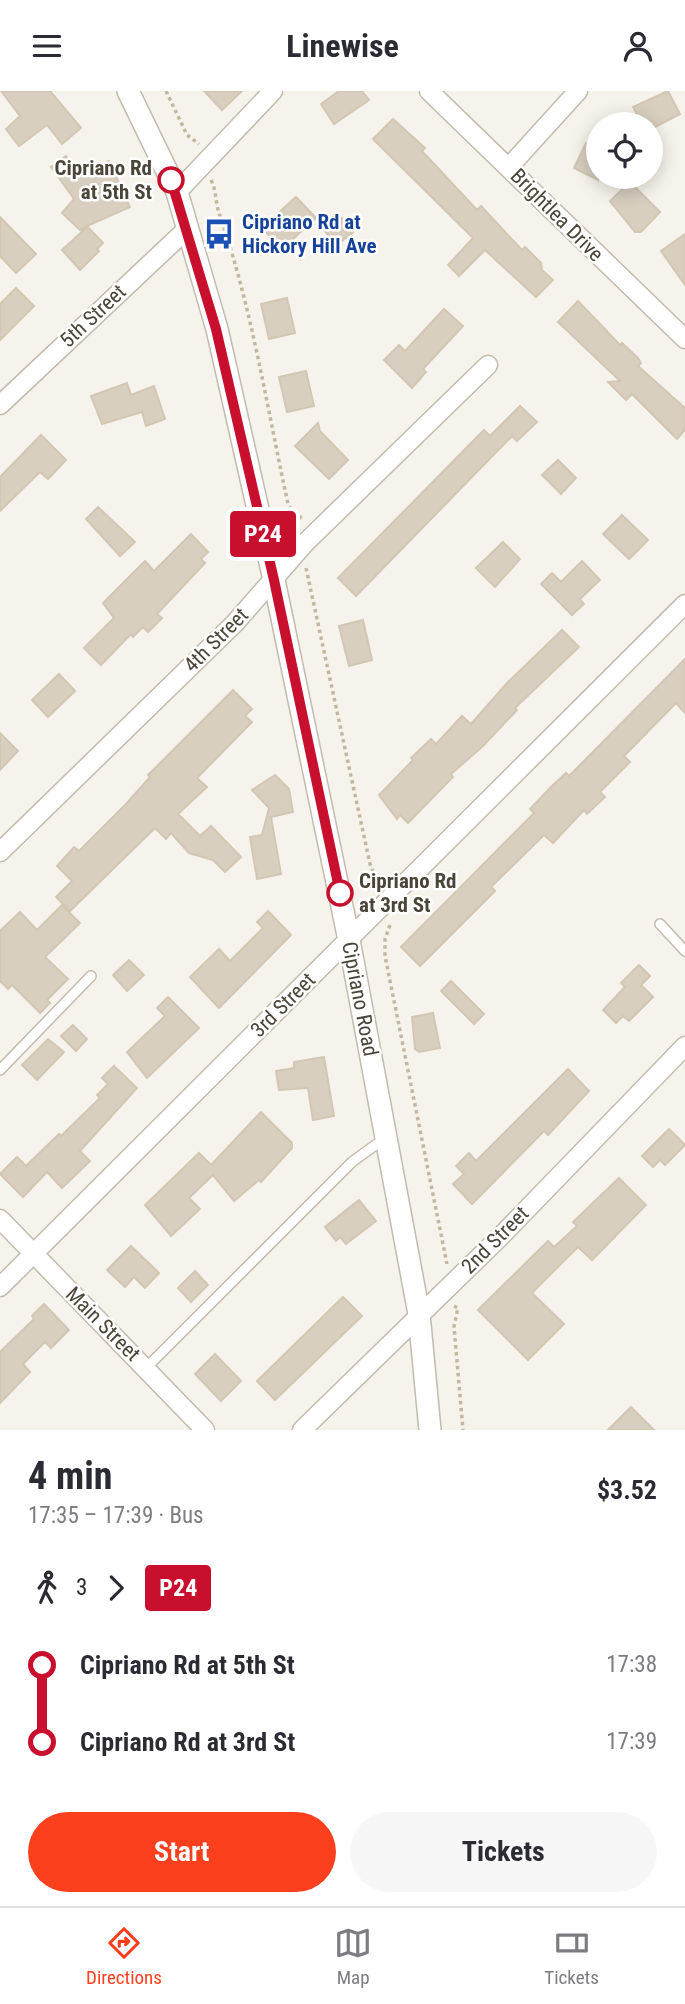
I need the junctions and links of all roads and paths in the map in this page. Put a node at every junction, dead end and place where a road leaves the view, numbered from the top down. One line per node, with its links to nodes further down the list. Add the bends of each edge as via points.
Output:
1 (128, 91): 8 (street, Cipriano Road)
2 (166, 91): 6 (path, via 187,135 201,144)
3 (273, 91): 6 (street)
4 (429, 91): 7 (street, Brightlea Drive)
5 (578, 91): 7 (street)
6 (203, 165): 8 (street); 13 (path, via 217,192 217,209 234,263 288,504 303,518)
7 (509, 167): 10 (street, Brightlea Drive)
8 (177, 192): 9 (street, Cipriano Road)
9 (187, 229): 12 (street, 5th Street); 14 (street, Cipriano Road, via 216,329)
10 (685, 339)
11 (488, 365): 13 (street, 4th Street)
12 (0, 405)
13 (305, 543): 14 (street, 4th Street); 17 (path, via 307,580 367,851)
14 (274, 580): 16 (street, 4th Street); 19 (street, Cipriano Road)
15 (685, 604): 17 (street, 3rd Street)
16 (0, 852)
17 (385, 904): 19 (street, 3rd Street); 27 (path, via 390,926 386,956)
18 (660, 923): 20 (lane)
19 (349, 940): 24 (street, Cipriano Road); 26 (street, 3rd Street)
20 (685, 951)
21 (92, 976): 23 (lane)
22 (685, 1047): 27 (street, 2nd Street)
23 (0, 1070)
24 (386, 1137): 29 (street, Cipriano Road); 30 (lane, via 352,1162)
25 (0, 1219): 26 (street, Main Street)
26 (33, 1254): 28 (street, 3rd Street); 30 (street, Main Street)
27 (450, 1285): 29 (street, 2nd Street); 34 (path, via 453,1305 458,1308 454,1327)
28 (0, 1287)
29 (419, 1314): 32 (street, 2nd Street); 33 (street, Cipriano Road)
30 (146, 1368): 31 (street, Main Street)
31 (205, 1430)
32 (302, 1430)
33 (430, 1430)
34 (463, 1430)

